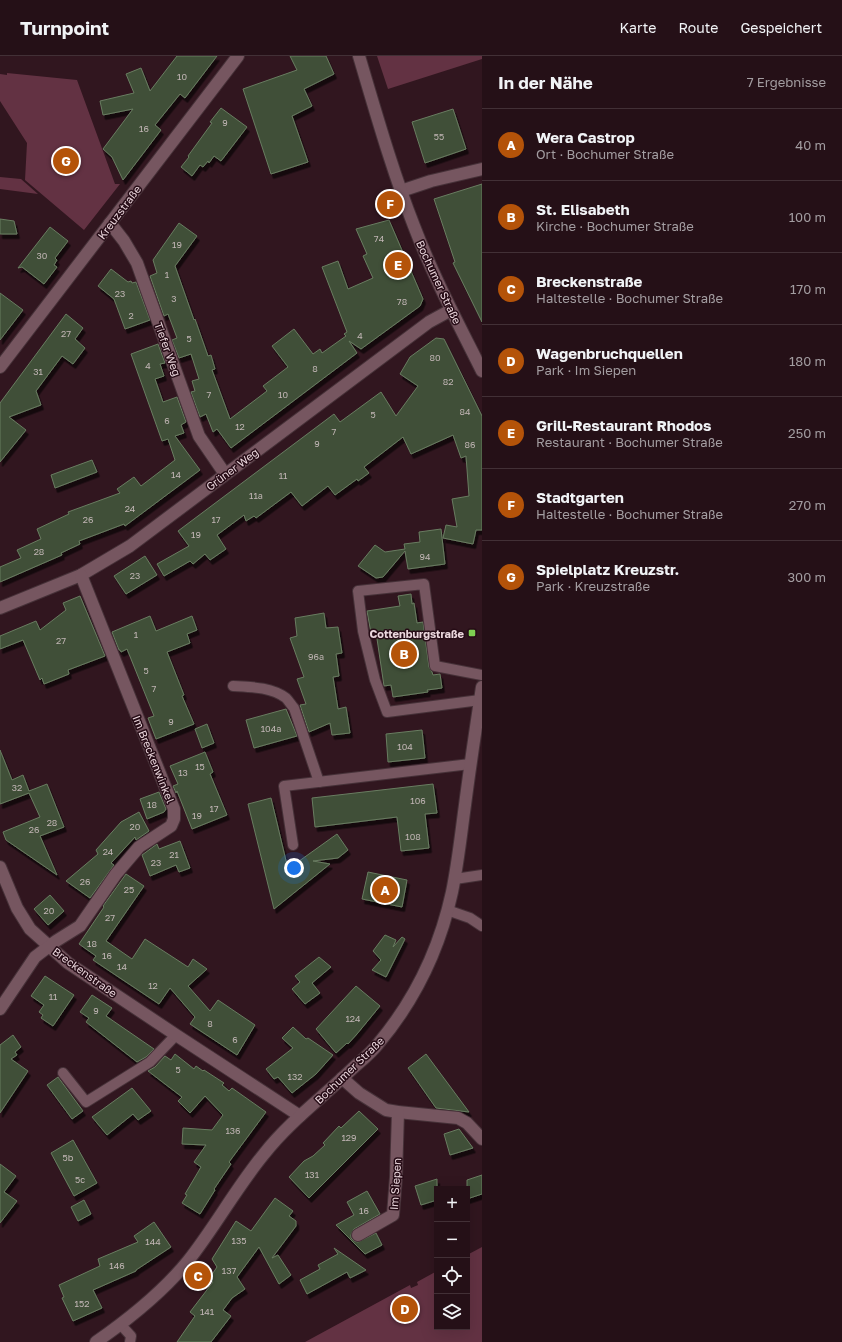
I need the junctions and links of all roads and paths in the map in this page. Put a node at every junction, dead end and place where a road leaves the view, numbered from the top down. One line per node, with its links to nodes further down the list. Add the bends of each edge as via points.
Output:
1 (238, 56): 5 (street, Kreuzstraße)
2 (359, 56): 4 (street, Bochumer Straße)
3 (482, 169): 4 (street)
4 (401, 191): 6 (street, Bochumer Straße)
5 (110, 224): 7 (street, Kreuzstraße); 9 (street, Tiefer Weg, via 137,263 199,436)
6 (451, 310): 8 (street, Bochumer Straße); 9 (street, Grüner Weg, via 429,322)
7 (0, 367)
8 (482, 371)
9 (225, 474): 10 (street, Grüner Weg, via 130,546)
10 (82, 575): 11 (street, Grüner Weg); 25 (street, Im Breckenwinkel, via 175,814 171,826 139,847 116,874 80,926)
11 (0, 608)
12 (482, 675): 15 (lane, via 435,666 424,584 358,591 363,631 375,680 387,712)
13 (233, 686): 18 (lane, via 272,690 286,698 294,708)
14 (482, 687): 15 (street, Bochumer Straße)
15 (480, 700): 16 (street, Bochumer Straße)
16 (480, 715): 17 (street, Bochumer Straße)
17 (470, 764): 18 (lane); 22 (street, Bochumer Straße)
18 (319, 782): 19 (lane, via 284,786)
19 (293, 845)
20 (0, 867): 25 (street, Breckenstraße, via 16,908 30,929)
21 (482, 875): 22 (lane)
22 (455, 879): 23 (street, Bochumer Straße)
23 (447, 910): 24 (lane, via 470,918); 29 (street, Bochumer Straße, via 426,969 407,1004 377,1046)
24 (482, 926)
25 (49, 946): 26 (street, Im Breckenwinkel, via 35,957); 27 (street, Breckenstraße, via 68,963)
26 (0, 1009)
27 (176, 1035): 28 (lane, via 150,1062 86,1102); 31 (street, Breckenstraße)
28 (63, 1073)
29 (342, 1078): 30 (street, via 359,1093 386,1110); 31 (street, Bochumer Straße)
30 (398, 1112): 32 (street, via 458,1118 467,1123); 33 (street, Im Siepen, via 393,1215)
31 (300, 1116): 34 (street, Bochumer Straße, via 251,1170 187,1262)
32 (482, 1139)
33 (358, 1235)
34 (121, 1325): 35 (street, Bochumer Straße); 36 (lane, via 131,1336)
35 (96, 1342)
36 (130, 1342)

